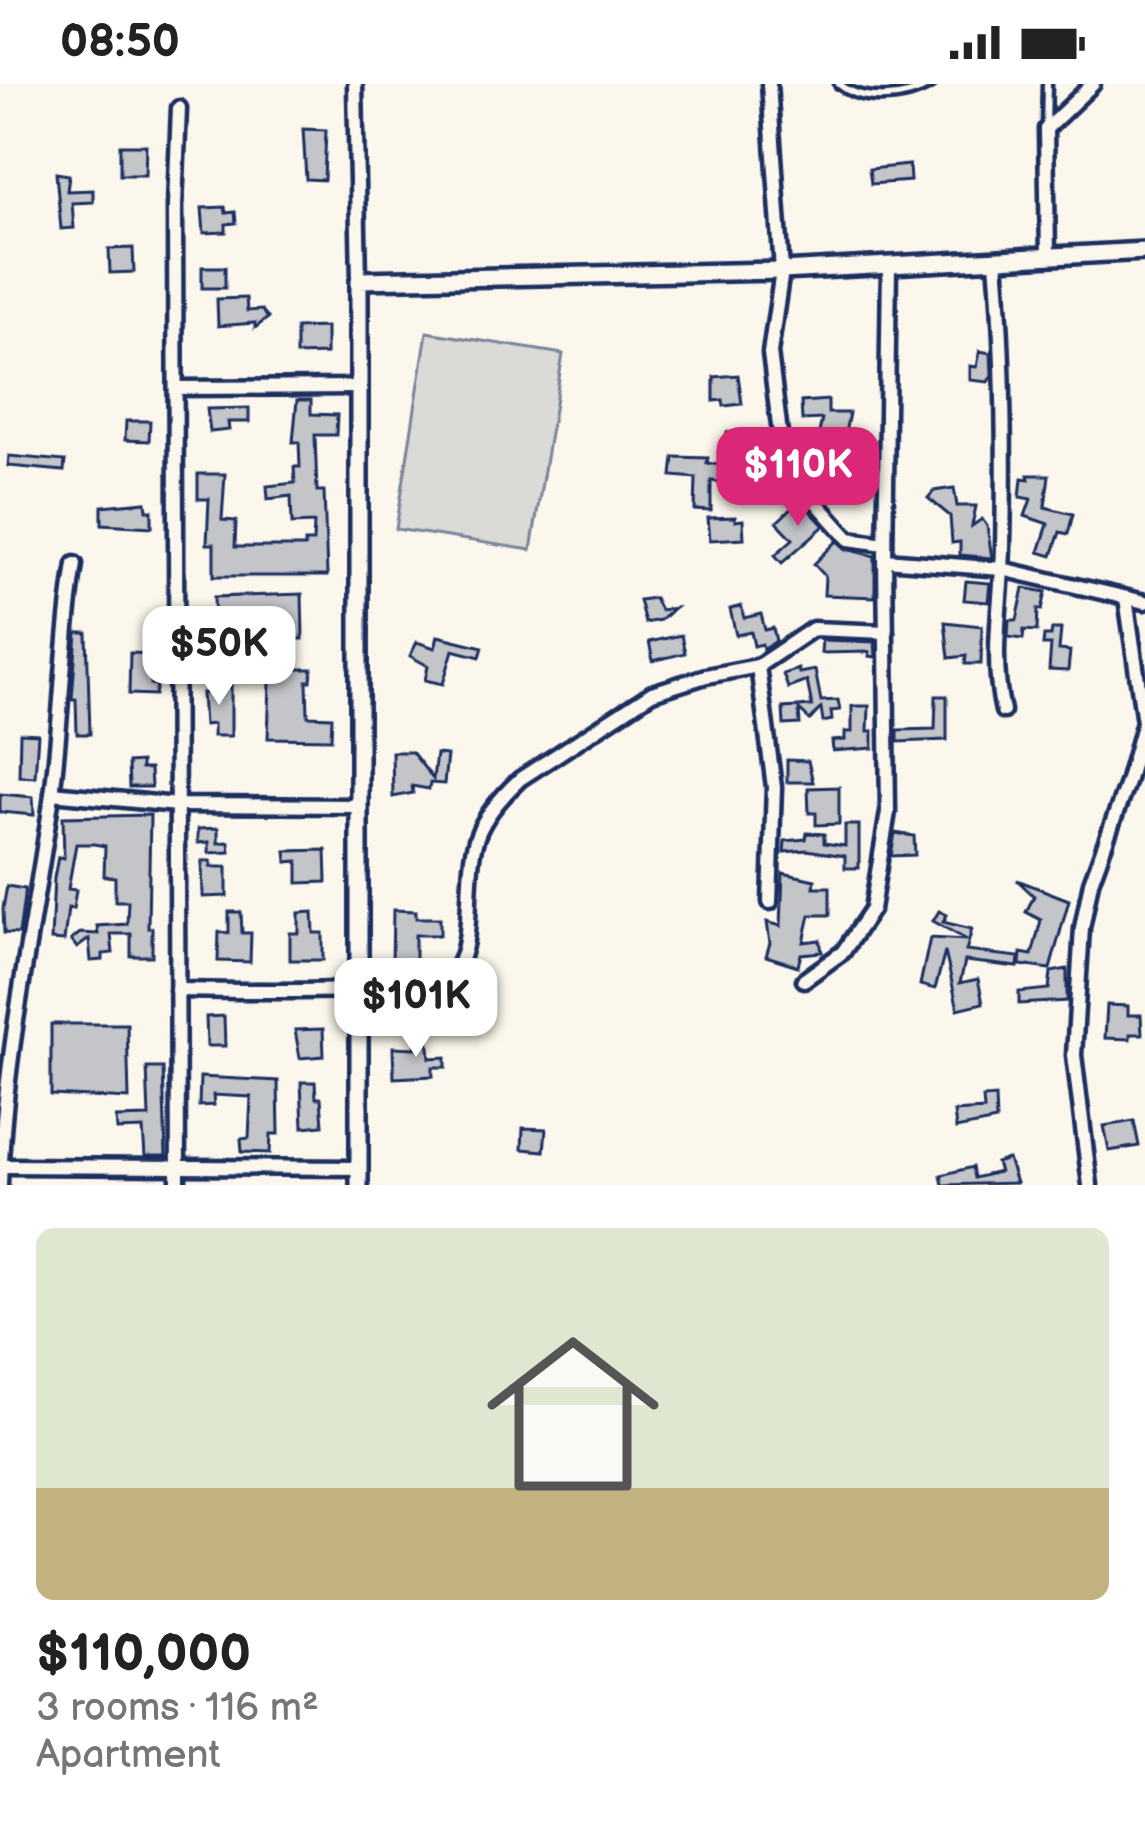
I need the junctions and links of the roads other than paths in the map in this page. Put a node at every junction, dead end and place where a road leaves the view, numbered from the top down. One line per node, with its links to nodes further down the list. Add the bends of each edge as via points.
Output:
1 (355, 84): 14 (street)
2 (769, 84): 13 (street)
3 (839, 84): 4 (lane, via 868,95 911,95)
4 (931, 84)
5 (1047, 84): 8 (lane)
6 (1093, 84): 8 (street)
7 (179, 108): 16 (street)
8 (1046, 129): 10 (street)
9 (1145, 251): 10 (street)
10 (1048, 256): 11 (street)
11 (997, 261): 12 (street); 20 (street)
12 (889, 267): 13 (street); 17 (street)
13 (782, 272): 14 (street); 17 (street, via 770,353 784,466 849,539)
14 (359, 280): 15 (street)
15 (360, 387): 16 (street); 29 (street)
16 (176, 388): 28 (street)
17 (885, 544): 18 (street)
18 (885, 560): 20 (street); 23 (street)
19 (75, 564): 27 (street)
20 (1003, 569): 21 (street); 25 (street, via 994,653)
21 (1126, 598): 22 (street); 26 (street)
22 (1145, 602)
23 (886, 632): 24 (street, via 813,629); 31 (street, via 888,812 872,909 843,952)
24 (758, 666): 30 (street, via 774,787); 33 (street, via 652,693 520,779 474,839 457,966 443,979)
25 (1003, 710)
26 (1144, 728): 39 (street, via 1082,928 1074,1055)
27 (52, 793): 28 (street); 34 (street)
28 (177, 805): 29 (street); 32 (street)
29 (359, 806): 33 (street)
30 (770, 902)
31 (804, 980)
32 (177, 990): 33 (street); 35 (street)
33 (359, 990): 36 (street)
34 (1, 1166): 35 (street); 37 (street)
35 (178, 1168): 36 (street); 38 (street)
36 (359, 1176)
37 (1, 1185)
38 (178, 1185)
39 (1090, 1185)

